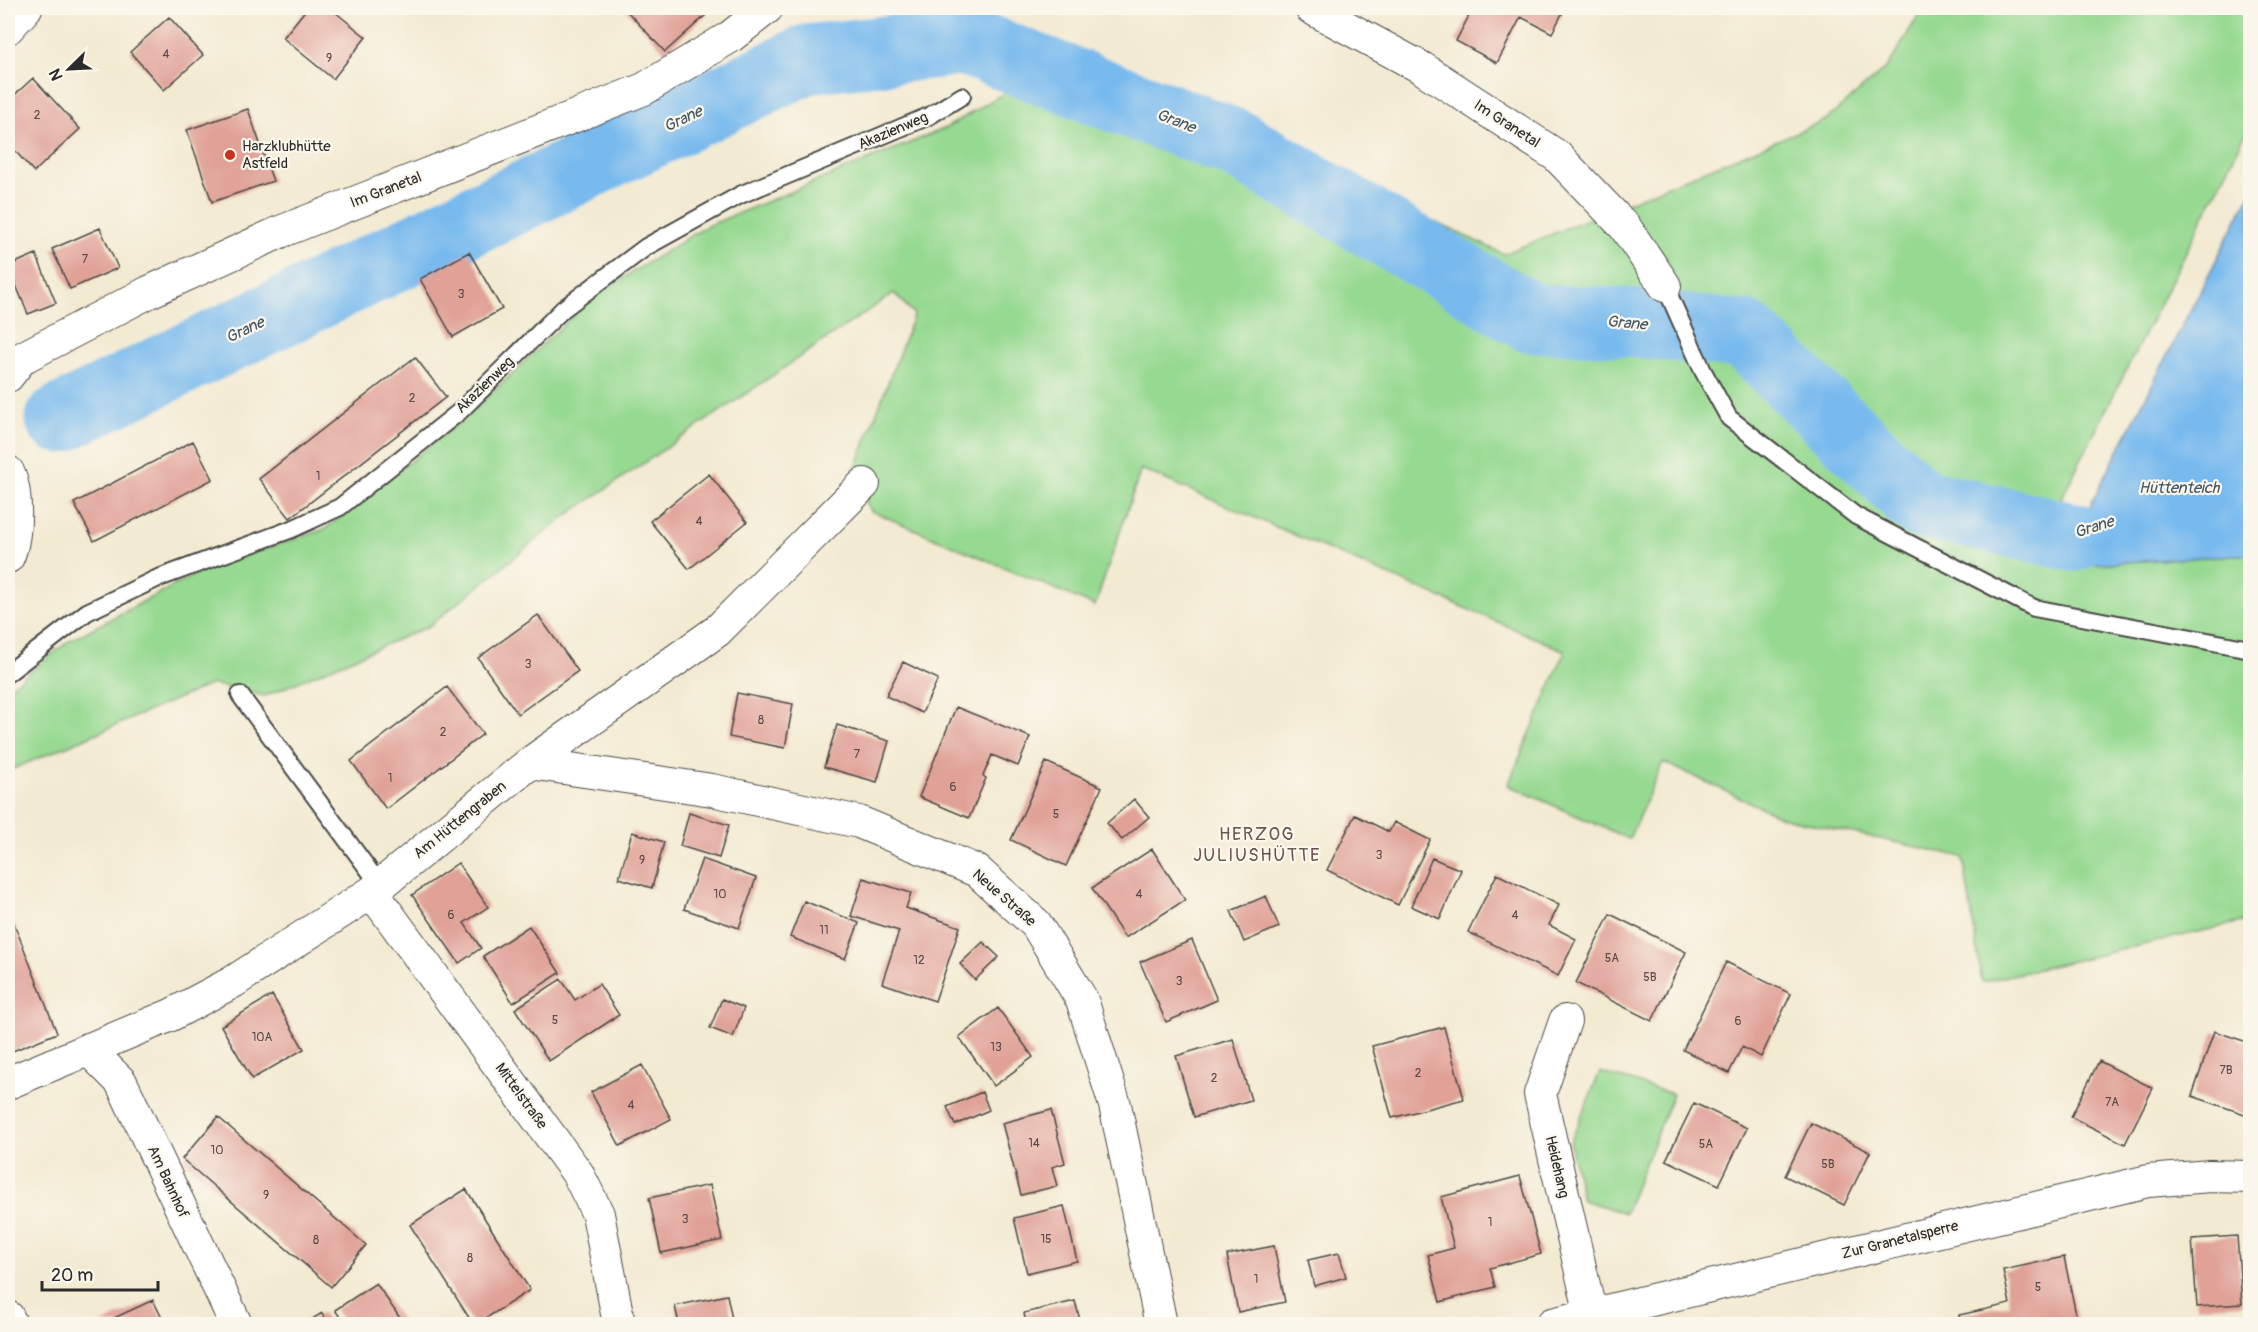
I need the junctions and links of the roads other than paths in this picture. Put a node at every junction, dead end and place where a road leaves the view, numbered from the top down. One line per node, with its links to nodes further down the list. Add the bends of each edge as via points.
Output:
1 (26, 8): 4 (street)
2 (767, 8): 7 (street, Im Granetal, via 730,37 644,89 280,232 149,292 22,358)
3 (1311, 8): 6 (street, Im Granetal, via 1422,68 1557,156 1625,227)
4 (8, 28)
5 (962, 96): 12 (lane, Akazienweg, via 929,116 740,195 646,246 563,309 459,412 339,507 292,530 156,579 87,612)
6 (1665, 286): 11 (lane, via 1729,418 1856,516 2034,608)
7 (8, 376)
8 (8, 472): 10 (street, via 14,506 13,545)
9 (864, 484): 14 (street, Am Hüttengraben, via 717,631)
10 (8, 557)
11 (2250, 649)
12 (8, 673)
13 (240, 695): 15 (lane)
14 (530, 763): 15 (street, Am Hüttengraben); 25 (street, Neue Straße, via 712,790 859,822 977,871 994,886 1036,924 1082,1000 1115,1105)
15 (376, 889): 17 (street, Am Hüttengraben, via 233,982 171,1015); 24 (street, Mittelstraße, via 578,1174 598,1214)
16 (1565, 1021): 20 (street, Heidehang, via 1540,1094)
17 (88, 1048): 18 (street, Am Hüttengraben); 23 (street, Am Bahnhof, via 121,1082)
18 (8, 1083)
19 (2250, 1177): 20 (street, Zur Granetalsperre, via 2148,1181)
20 (1591, 1315): 26 (street, Zur Granetalsperre)
21 (8, 1317): 22 (street)
22 (11, 1324)
23 (236, 1324)
24 (619, 1324)
25 (1161, 1324)
26 (1552, 1324)

